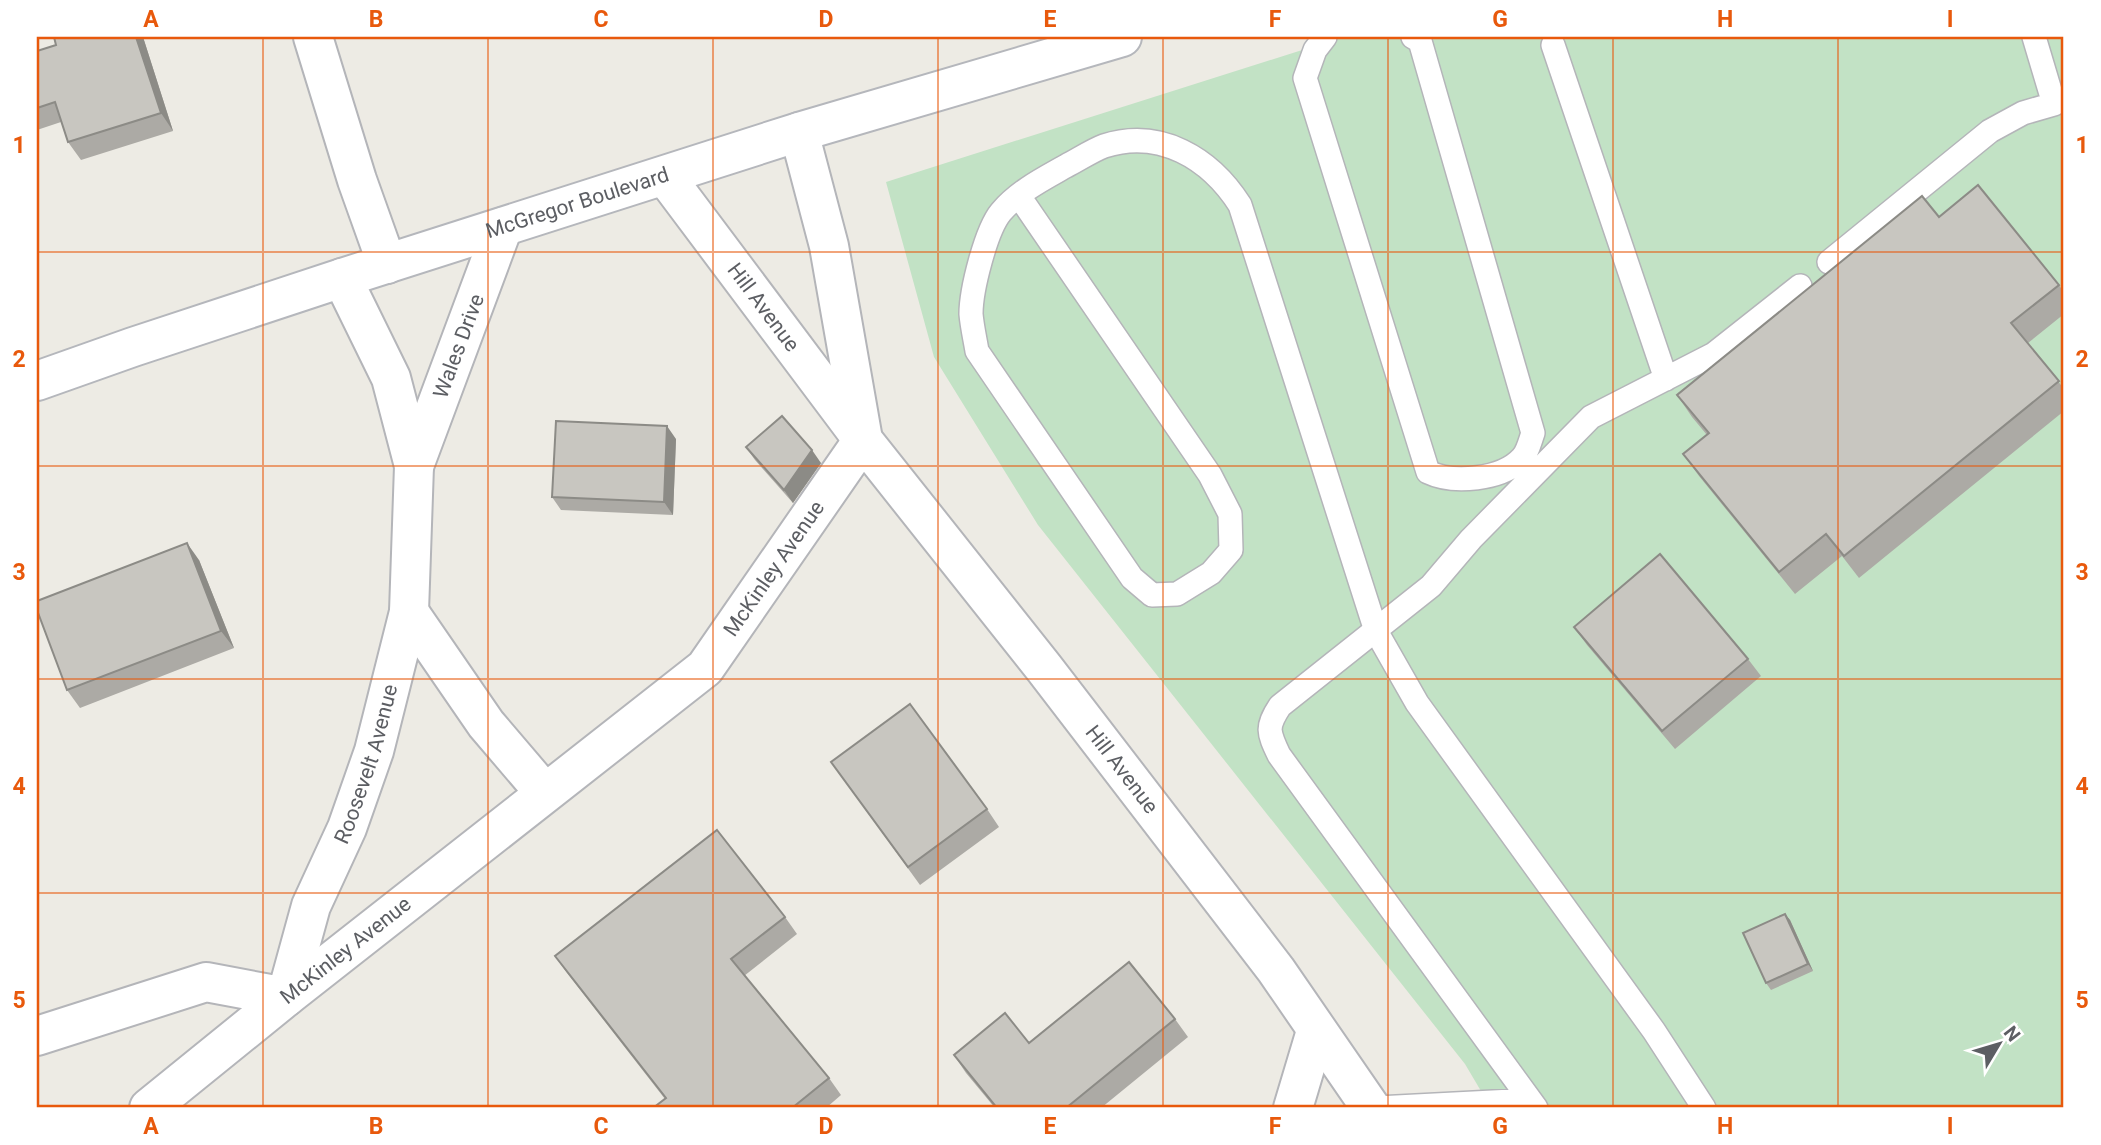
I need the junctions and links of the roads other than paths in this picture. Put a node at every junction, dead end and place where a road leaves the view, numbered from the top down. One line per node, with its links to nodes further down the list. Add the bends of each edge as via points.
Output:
1 (313, 37): 12 (street)
2 (1122, 37): 7 (street, McGregor Boulevard)
3 (1325, 37): 19 (lane, via 1305,78 1428,472 1459,480)
4 (1413, 37): 19 (lane, via 1420,41 1533,433 1524,457 1508,470)
5 (2034, 37): 11 (lane, via 2054,104 2023,113 1990,131)
6 (1553, 45): 15 (lane)
7 (799, 132): 8 (street, McGregor Boulevard); 17 (street, Hill Avenue, via 830,246)
8 (665, 176): 10 (street, McGregor Boulevard); 17 (street, Hill Avenue)
9 (1019, 196): 9 (lane, via 1210,475 1230,514 1231,550 1211,573 1177,594 1152,595 1132,578 977,351 971,313 979,261 1000,214); 22 (lane, via 1104,146 1142,140 1184,150 1230,189 1240,205)
10 (503, 227): 12 (street, McGregor Boulevard); 18 (street, Wales Drive)
11 (1829, 262)
12 (387, 264): 13 (street, McGregor Boulevard)
13 (342, 278): 16 (street, McGregor Boulevard); 18 (street, Roosevelt Avenue, via 391,378)
14 (1800, 286): 15 (lane, via 1714,354)
15 (1666, 379): 20 (lane, via 1591,416)
16 (37, 381)
17 (863, 440): 23 (street, McKinley Avenue, via 705,668); 25 (street, Hill Avenue, via 1268,959)
18 (414, 466): 21 (street, Roosevelt Avenue)
19 (1486, 475): 20 (lane)
20 (1500, 511): 22 (lane, via 1431,586)
21 (409, 612): 23 (street, via 486,724); 24 (street, Roosevelt Avenue, via 374,751 347,828 310,906)
22 (1376, 631): 27 (lane, via 1280,706 1270,721 1271,739); 32 (lane, via 1417,703)
23 (544, 792): 24 (street, McKinley Avenue)
24 (286, 997): 26 (street, via 206,982); 28 (street, McKinley Avenue)
25 (1316, 1031): 29 (street); 30 (street, Hill Avenue)
26 (37, 1036)
27 (1533, 1104): 31 (lane)
28 (149, 1108)
29 (1293, 1108)
30 (1371, 1108)
31 (1377, 1108)
32 (1704, 1108)

